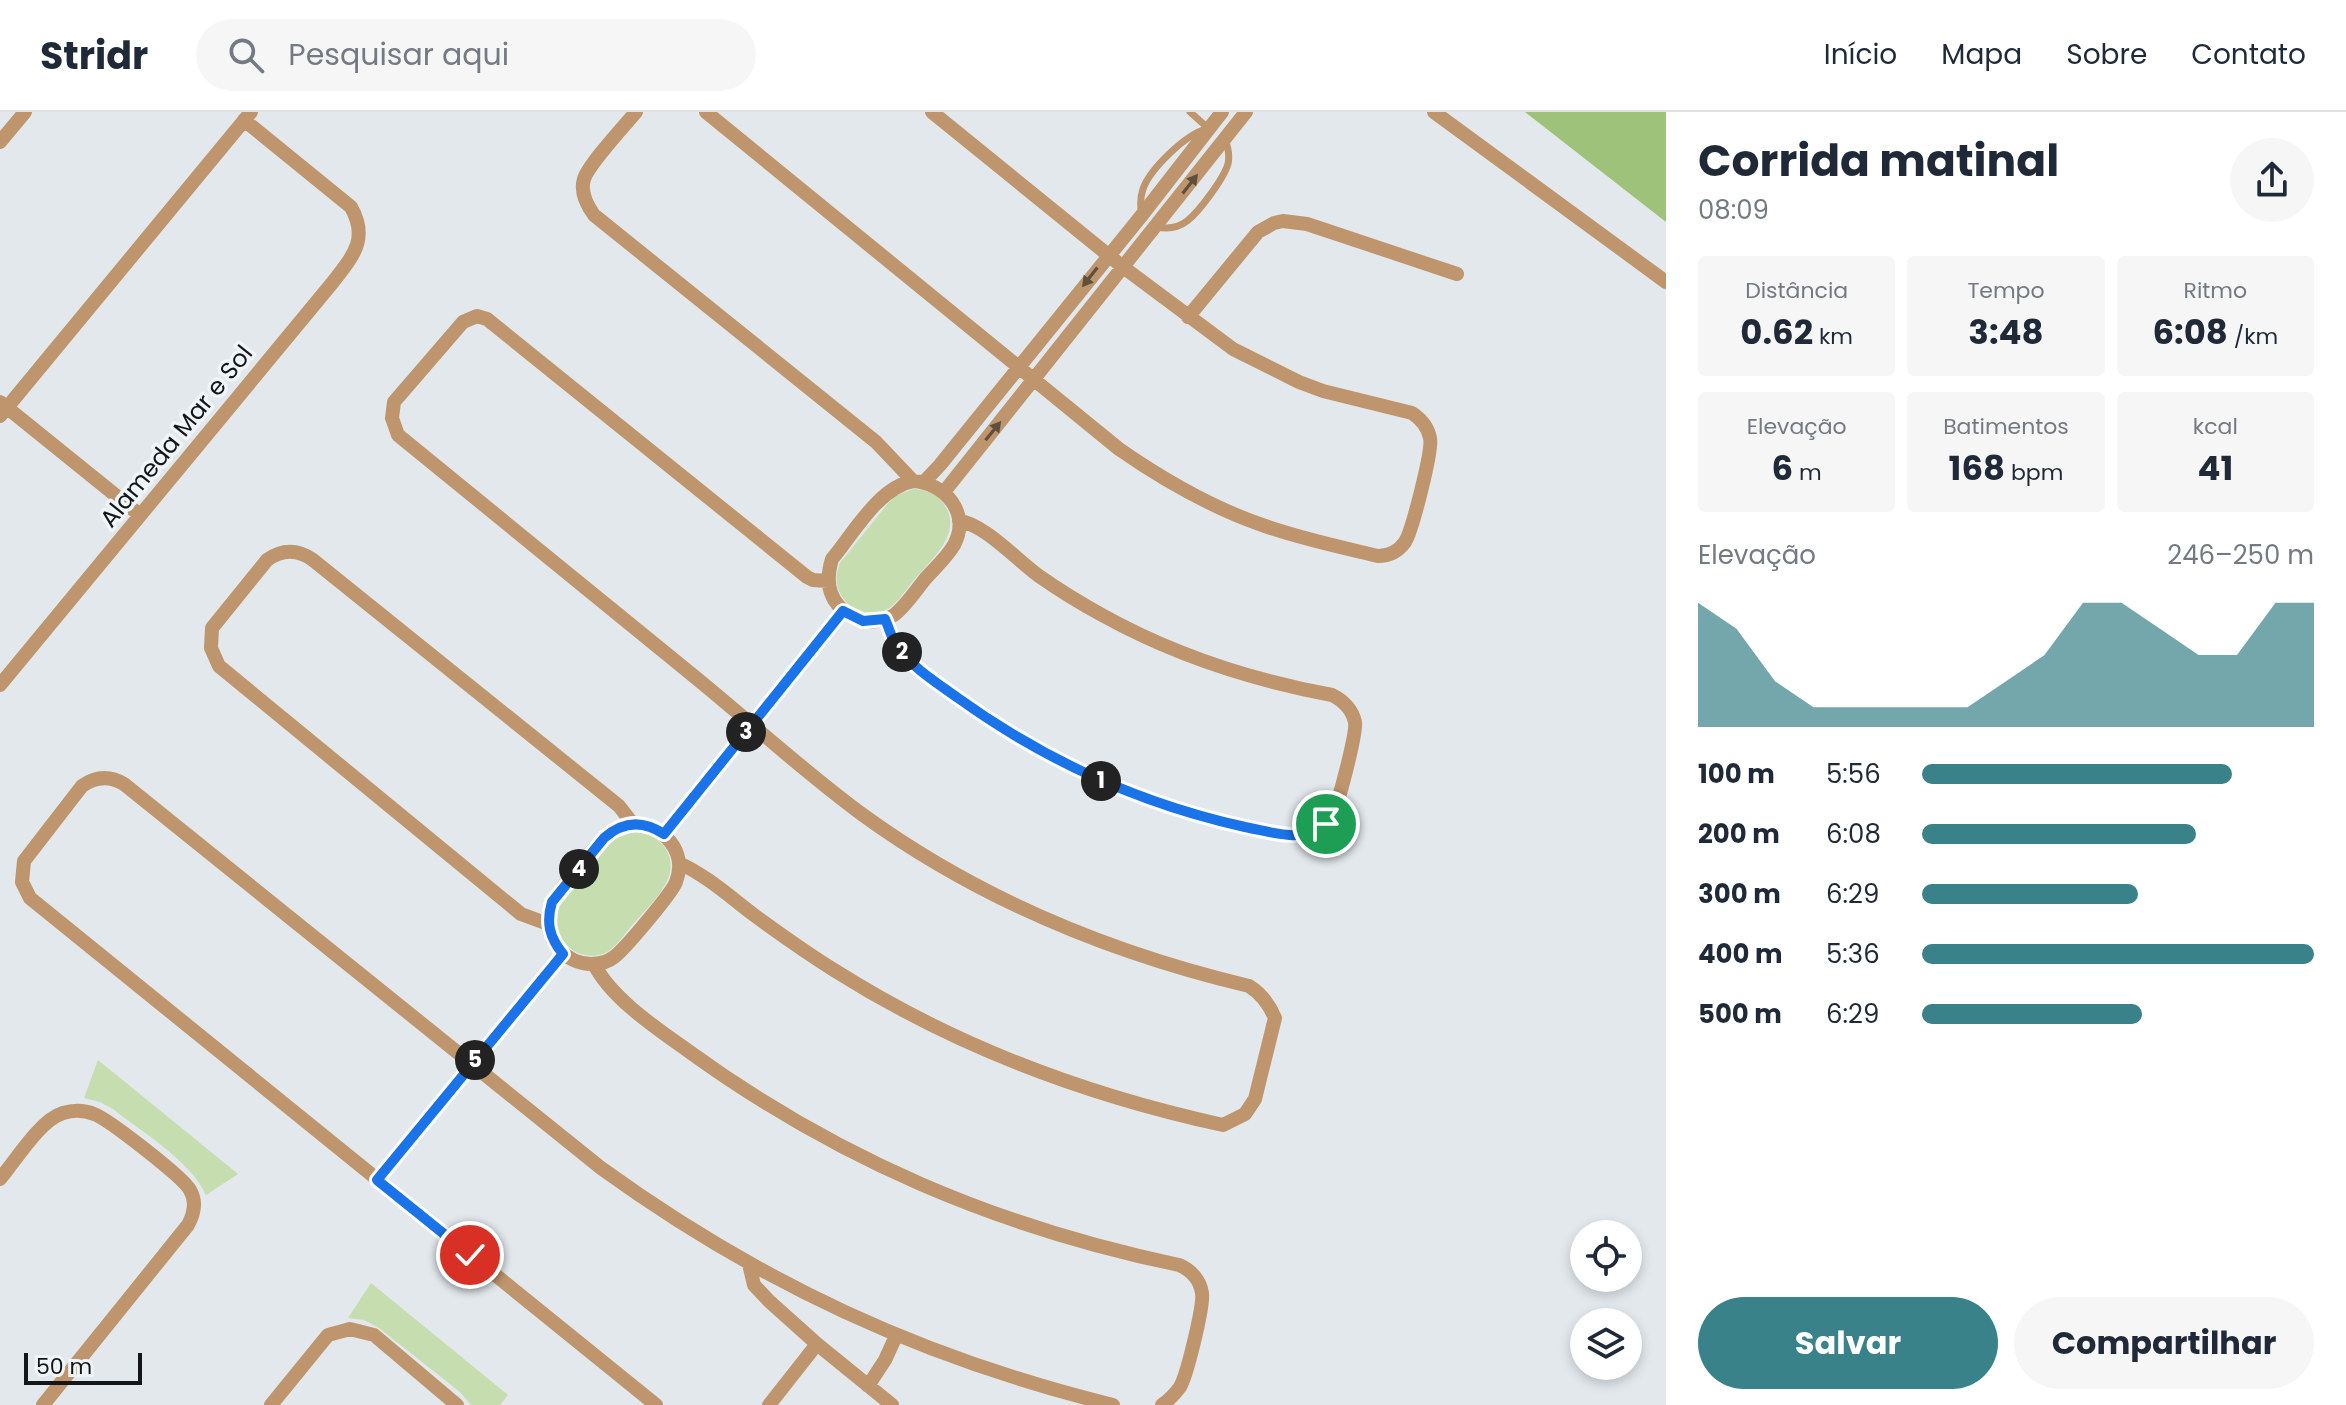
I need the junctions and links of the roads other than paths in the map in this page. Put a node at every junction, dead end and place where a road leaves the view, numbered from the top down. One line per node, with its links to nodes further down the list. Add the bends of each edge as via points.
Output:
1 (25, 112): 12 (street)
2 (636, 112): 23 (street, via 587,173 583,193 588,208)
3 (706, 112): 20 (street)
4 (932, 112): 15 (street)
5 (1190, 112): 10 (lane)
6 (1222, 112): 10 (street)
7 (1246, 112): 11 (street)
8 (1434, 112): 18 (street)
9 (247, 116): 22 (street); 25 (street, Alameda Mar e Sol, via 351,207 360,240 350,259)
10 (1209, 129): 11 (street, via 1211,140); 13 (street)
11 (1225, 139): 14 (street, one-way to 11); 14 (lane, via 1227,167 1200,208 1179,226)
12 (0, 142)
13 (1142, 215): 14 (street); 15 (street)
14 (1157, 227): 16 (street)
15 (1108, 255): 16 (street); 20 (street, one-way to 20)
16 (1123, 267): 19 (street); 21 (street)
17 (1457, 274): 19 (street, via 1307,224 1283,221 1258,232)
18 (1666, 282)
19 (1188, 317): 21 (street, via 1275,372 1323,391 1412,413 1424,424 1431,447 1403,545 1378,556 1293,535 1212,505 1119,449)
20 (1018, 368): 21 (street); 23 (street)
21 (1033, 380): 24 (street, one-way to 21)
22 (2, 409): 25 (street)
23 (918, 481): 24 (street); 27 (street, via 902,483 884,495 832,559)
24 (944, 492): 26 (street)
25 (140, 515): 30 (street, Alameda Mar e Sol)
26 (959, 521): 29 (street, via 949,551 896,614); 29 (street, via 977,526 1039,576 1100,614 1164,646 1230,671 1339,699 1350,709 1355,729 1331,818 1308,835 1264,831 1155,802 1085,774 946,690 896,646)
27 (828, 581): 28 (street); 31 (street, via 807,577 487,319 477,316 463,322 394,402 398,435)
28 (843, 611): 29 (street, via 863,621); 31 (street)
29 (885, 619)
30 (0, 685)
31 (753, 724): 33 (street); 34 (street, via 864,816 985,890 1114,947 1258,992 1275,1018 1255,1099 1245,1114 1223,1125 1105,1095 1006,1059 876,996)
32 (633, 824): 33 (street); 35 (street, via 604,838 552,902); 35 (street, via 619,806 313,560 293,551 267,560 212,628 211,648 219,666 521,914)
33 (664, 834): 34 (street)
34 (679, 863): 37 (street, via 669,894 616,956)
35 (548, 924): 36 (street)
36 (563, 954): 37 (street); 38 (street)
37 (594, 964): 52 (street, via 607,984 674,1041 764,1103 859,1157 1011,1221 1185,1268 1200,1284 1203,1302 1183,1380)
38 (471, 1065): 40 (street); 40 (street, via 124,784 105,778 82,786 24,861 22,882 30,898); 41 (street, via 641,1197)
39 (0, 1179): 45 (street, via 45,1125 65,1112 82,1111 98,1115 182,1180 194,1205 192,1219)
40 (377, 1180): 48 (street)
41 (749, 1264): 42 (street); 43 (street, via 754,1285)
42 (896, 1336): 44 (street); 51 (street, via 1022,1381)
43 (817, 1344): 44 (street); 49 (street)
44 (868, 1386): 50 (street)
45 (43, 1405)
46 (271, 1405): 47 (street, via 328,1335 350,1329 374,1335)
47 (457, 1405)
48 (656, 1405)
49 (769, 1405)
50 (892, 1405)
51 (1113, 1405)
52 (1162, 1405)

